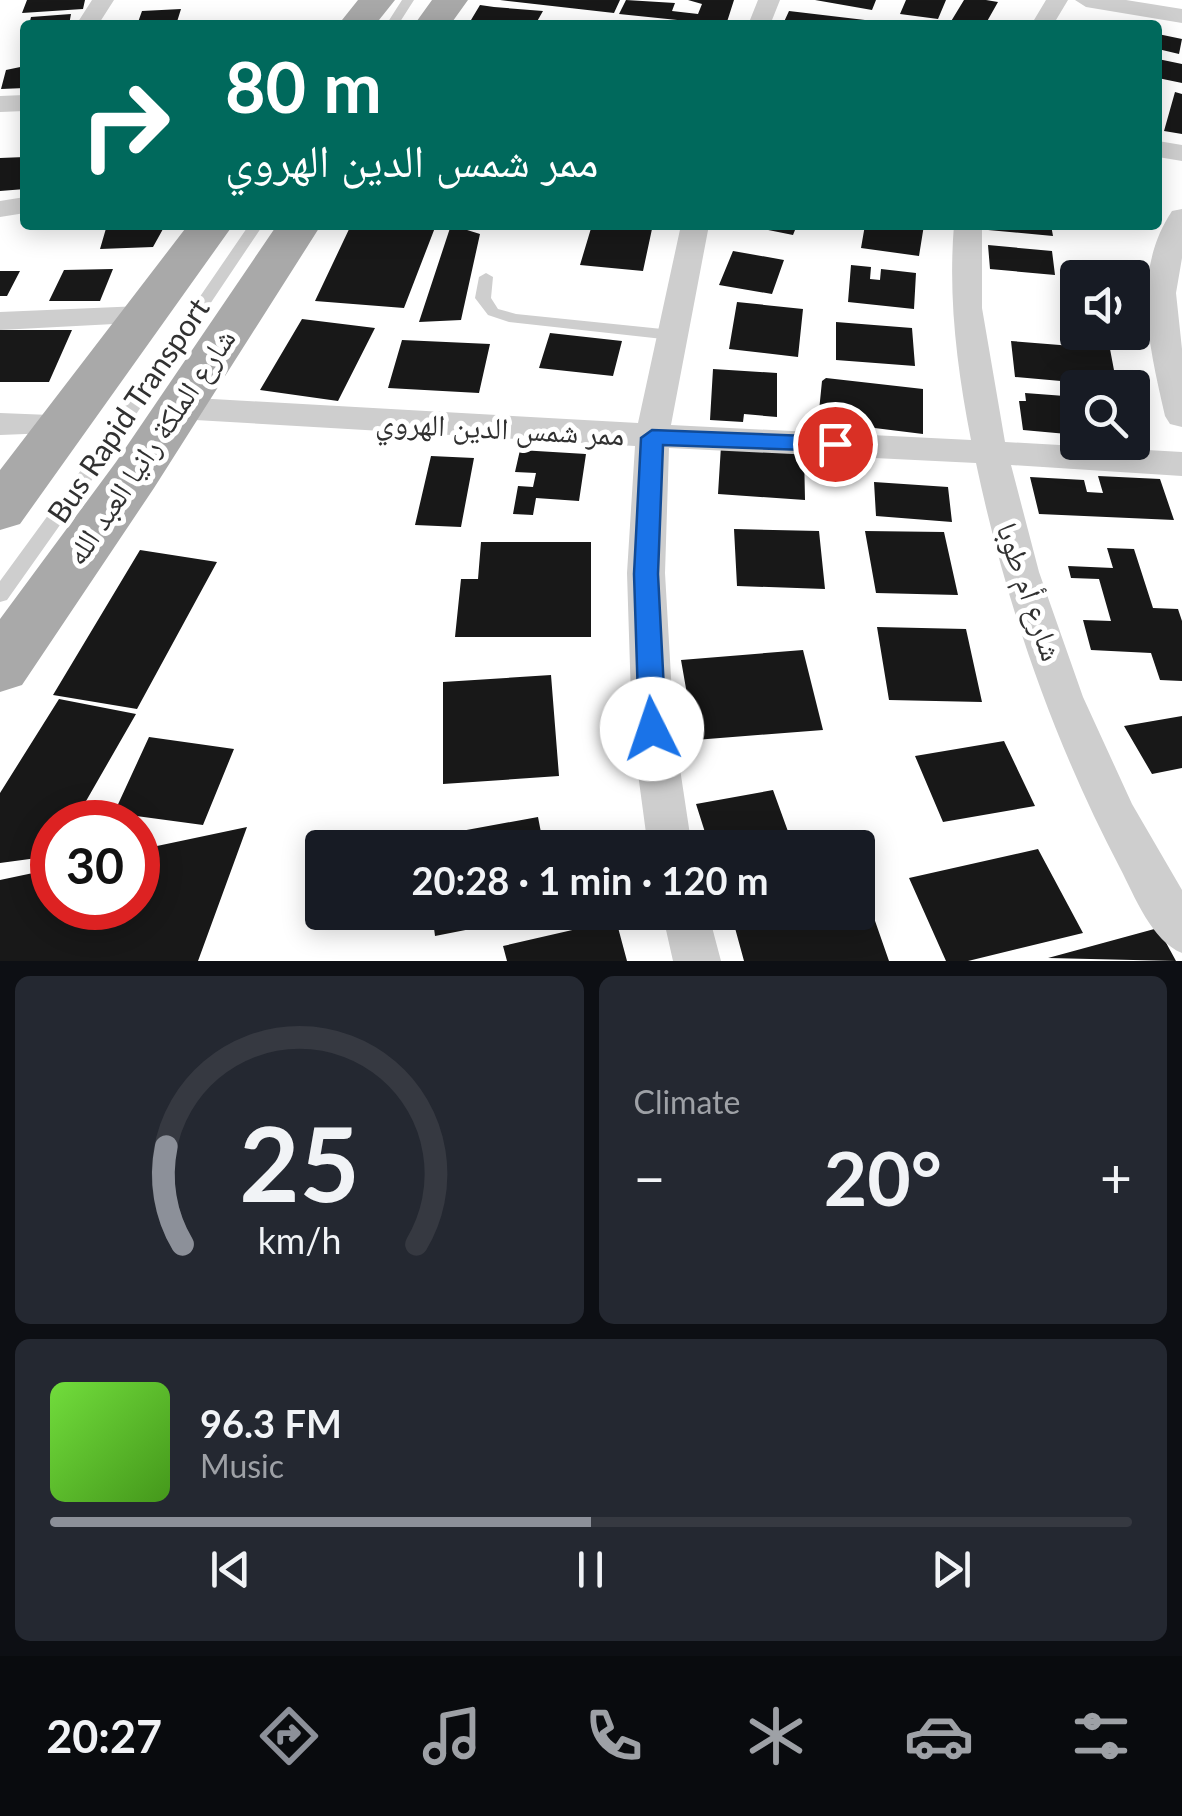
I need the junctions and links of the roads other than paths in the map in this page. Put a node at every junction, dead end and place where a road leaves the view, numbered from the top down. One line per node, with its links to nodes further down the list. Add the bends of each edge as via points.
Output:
1 (376, 0): 4 (main road)
2 (1086, 0): 3 (street)
3 (1170, 9)
4 (360, 20)
5 (1182, 218): 17 (street, via 1163,262 1160,319)
6 (206, 230): 13 (main road)
7 (242, 230): 24 (lane, Bus Rapid Transport)
8 (253, 230): 25 (lane, Bus Rapid Transport)
9 (297, 230): 16 (main road, شارع الملكة رانيا العبد الله)
10 (694, 230): 15 (street)
11 (968, 230): 21 (street, شارع أم طوبا, via 968,312)
12 (486, 277): 15 (lane, via 484,298 493,312 514,319)
13 (141, 315): 14 (street); 19 (main road)
14 (0, 320)
15 (672, 335): 20 (street)
16 (178, 408): 20 (street, ممر شمس الدين الهروي); 26 (main road, شارع الملكة رانيا العبد الله)
17 (1182, 416)
18 (0, 424): 19 (street)
19 (63, 424): 23 (main road)
20 (652, 438): 21 (street, ممر شمس الدين الهروي); 27 (street, via 647,655)
21 (990, 451): 22 (street, ممر شمس الدين الهروي); 29 (street, شارع أم طوبا, via 1024,582 1098,783)
22 (1182, 464)
23 (0, 510)
24 (0, 574)
25 (0, 595)
26 (0, 667)
27 (665, 830)
28 (690, 930): 30 (street)
29 (1182, 931)
30 (698, 961)

